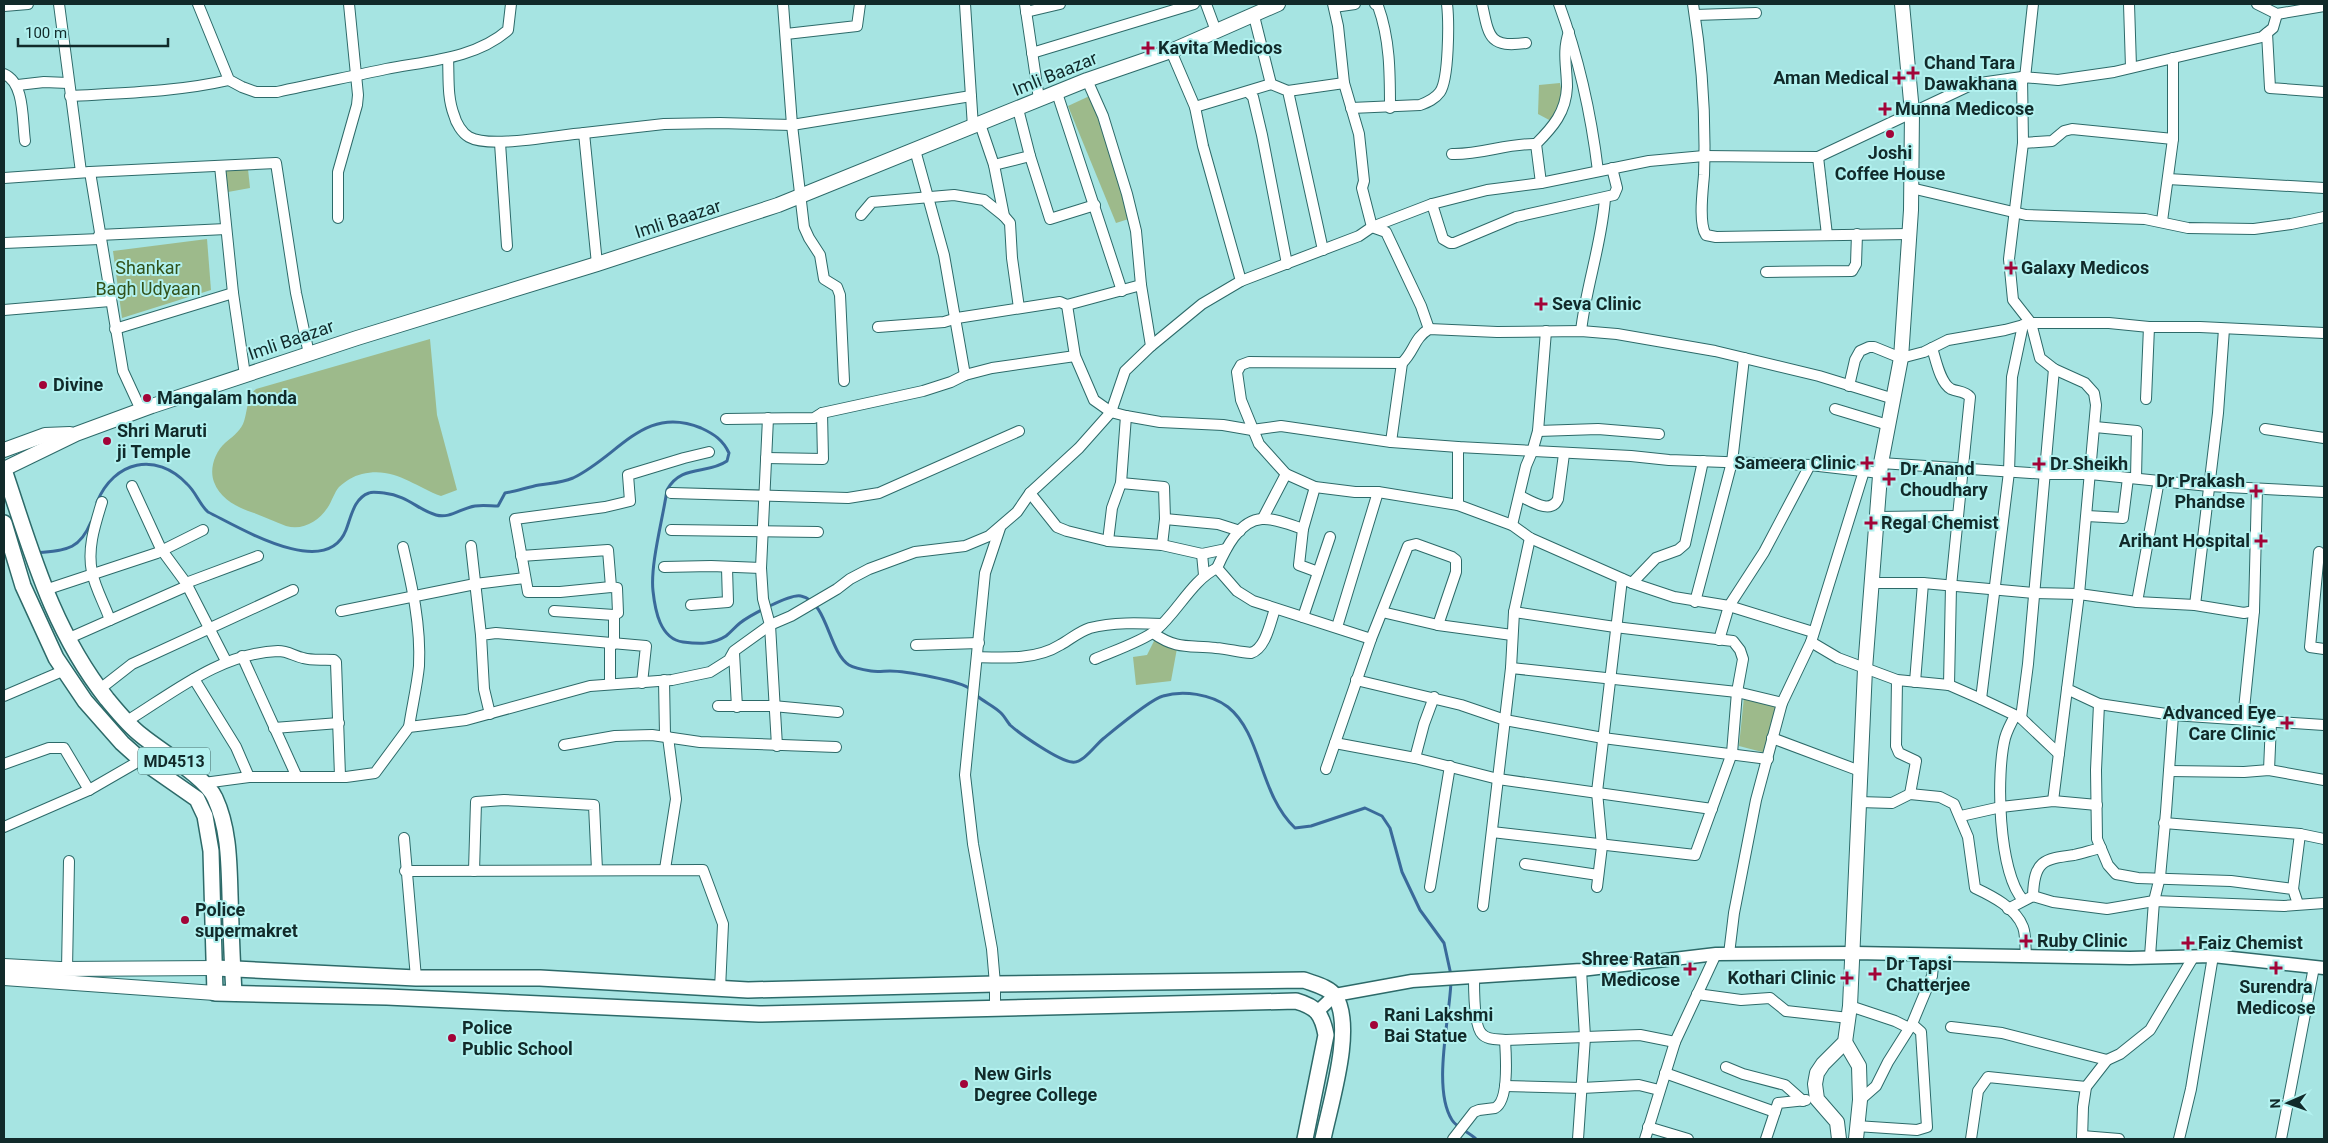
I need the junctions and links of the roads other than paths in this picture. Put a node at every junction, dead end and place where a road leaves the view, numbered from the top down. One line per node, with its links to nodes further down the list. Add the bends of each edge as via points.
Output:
1 (28, 4): 24 (street)
2 (58, 4): 46 (street)
3 (198, 4): 44 (street)
4 (349, 4): 42 (street)
5 (511, 4): 38 (street, via 508,30 498,39 482,48)
6 (783, 4): 34 (street)
7 (860, 4): 34 (street, via 857,26)
8 (964, 4): 55 (street)
9 (1060, 4): 26 (street)
10 (1194, 4): 37 (street)
11 (1206, 4): 31 (street)
12 (1278, 4): 30 (main road, Imli Baazar)
13 (1355, 4): 23 (street)
14 (1375, 4): 59 (street, via 1386,30)
15 (1447, 4): 59 (street, via 1449,26 1440,92 1431,101 1420,105)
16 (1482, 4): 35 (street, via 1488,28 1496,41 1503,45)
17 (1559, 4): 32 (street)
18 (1693, 4): 29 (street)
19 (1902, 4): 61 (main road)
20 (2033, 4): 43 (street)
21 (2129, 4): 40 (street)
22 (2257, 4): 28 (street)
23 (1333, 5): 47 (street)
24 (4, 6)
25 (2324, 6): 28 (street)
26 (1026, 8): 37 (street)
27 (1756, 13): 29 (street)
28 (2277, 14): 33 (street, via 2274,28)
29 (1695, 15): 73 (street, via 1702,81)
30 (1254, 16): 31 (main road, Imli Baazar); 48 (street)
31 (1216, 31): 36 (main road, Imli Baazar)
32 (1569, 32): 69 (street, via 1564,52 1567,87 1564,107 1551,130); 78 (street, via 1591,114)
33 (2267, 33): 39 (street, via 2262,37); 52 (street, via 2270,88)
34 (786, 34): 62 (street)
35 (1526, 42)
36 (1171, 51): 45 (main road, Imli Baazar); 57 (street)
37 (1032, 53): 56 (street)
38 (448, 58): 42 (street); 67 (street, via 449,97 461,128 469,137)
39 (2173, 58): 40 (street); 65 (street)
40 (2131, 68): 43 (street, via 2058,80)
41 (4, 74): 49 (street)
42 (355, 76): 44 (street, via 277,92 256,92); 94 (street, via 357,104 338,172)
43 (2024, 77): 61 (street, via 1973,84); 68 (street)
44 (229, 80): 54 (street, via 155,90)
45 (1087, 80): 53 (main road, Imli Baazar); 109 (street, via 1103,116 1127,194 1136,231)
46 (68, 83): 49 (street); 54 (street)
47 (1344, 83): 50 (street); 58 (street)
48 (1271, 84): 50 (street); 51 (street)
49 (18, 86): 66 (street)
50 (1288, 91): 104 (street)
51 (1248, 92): 57 (street); 106 (street, via 1253,97 1262,135)
52 (2324, 92)
53 (1057, 93): 56 (main road, Imli Baazar); 89 (street)
54 (70, 96): 79 (street)
55 (971, 96): 62 (street); 63 (street)
56 (1039, 100): 60 (main road, Imli Baazar)
57 (1195, 108): 108 (street)
58 (1351, 108): 59 (street); 96 (street, via 1359,134 1362,188)
59 (1390, 108)
60 (1018, 109): 63 (main road, Imli Baazar); 72 (street)
61 (1912, 112): 74 (street); 83 (main road)
62 (792, 125): 64 (street, via 664,124); 85 (street)
63 (977, 125): 70 (main road, Imli Baazar); 76 (street)
64 (584, 133): 67 (street); 105 (street)
65 (2173, 139): 68 (street, via 2072,129 2052,141); 81 (street)
66 (25, 141)
67 (500, 143): 103 (street)
68 (2023, 143): 90 (street)
69 (1536, 144): 71 (street, via 1514,144 1470,154); 82 (street)
70 (915, 150): 85 (main road, Imli Baazar); 86 (street)
71 (1452, 154)
72 (1030, 156): 76 (street); 89 (street, via 1050,219)
73 (1704, 156): 74 (street); 77 (street); 100 (street, via 1702,223 1706,235)
74 (1818, 157): 100 (street)
75 (220, 166): 79 (street); 97 (street); 128 (street, via 276,163)
76 (994, 166): 92 (street)
77 (1612, 168): 78 (street); 87 (street, via 1616,193)
78 (1598, 171): 82 (street)
79 (85, 172): 80 (street); 101 (street)
80 (4, 178)
81 (2168, 179): 84 (street); 95 (street)
82 (1541, 183): 88 (street, via 1487,190)
83 (1911, 188): 90 (street); 99 (main road)
84 (2324, 188)
85 (801, 197): 105 (main road, Imli Baazar); 136 (street, via 806,233 820,254 824,279 837,287 840,294)
86 (927, 198): 91 (street, via 872,202); 92 (street, via 954,195 984,200); 116 (street)
87 (1605, 198): 88 (street, via 1516,217 1450,243 1443,239); 124 (street, via 1604,220)
88 (1432, 204): 96 (street)
89 (1094, 205): 110 (street)
90 (2015, 211): 95 (street, via 2026,215); 117 (street, via 2009,259 2012,292)
91 (861, 215)
92 (1004, 216): 114 (street, via 1010,222)
93 (2324, 217): 95 (street, via 2291,224 2221,230 2188,228)
94 (338, 218)
95 (2162, 221)
96 (1372, 227): 104 (street); 122 (street, via 1386,232)
97 (226, 229): 101 (street); 111 (street)
98 (1857, 234): 99 (street); 100 (street); 107 (street, via 1856,264 1852,271)
99 (1909, 234): 131 (main road)
100 (1827, 235)
101 (99, 237): 102 (street); 112 (street)
102 (4, 243)
103 (507, 246)
104 (1323, 250): 106 (street)
105 (597, 264): 128 (main road, Imli Baazar)
106 (1287, 264): 108 (street)
107 (1766, 272)
108 (1242, 281): 126 (street, via 1202,304)
109 (1141, 285): 110 (street); 126 (street)
110 (1122, 291): 113 (street)
111 (232, 293): 120 (street); 134 (street)
112 (110, 301): 115 (street); 120 (street)
113 (1067, 305): 114 (street, via 1060,302); 129 (street)
114 (1019, 308): 116 (street)
115 (4, 310)
116 (957, 318): 118 (street, via 944,322); 135 (street)
117 (2027, 324): 119 (street, via 2100,323); 127 (street, via 1948,340); 133 (street, via 2038,354); 170 (street, via 2012,377)
118 (878, 327)
119 (2150, 327): 121 (street); 139 (street)
120 (115, 329): 141 (street, via 123,371)
121 (2224, 329): 125 (street); 178 (street)
122 (1429, 330): 123 (street); 132 (street, via 1420,334 1410,356)
123 (1546, 331): 124 (street); 152 (street)
124 (1580, 331): 130 (street, via 1617,334)
125 (2324, 333)
126 (1151, 346): 142 (street, via 1125,371)
127 (1932, 348): 131 (street); 167 (street, via 1945,384 1970,397)
128 (309, 354): 134 (main road, Imli Baazar)
129 (1075, 356): 135 (street); 142 (street, via 1094,400)
130 (1744, 358): 137 (street); 164 (street)
131 (1901, 358): 137 (street, via 1874,346 1860,351); 138 (main road)
132 (1402, 363): 150 (street, via 1256,362 1241,365 1237,372 1238,391); 156 (street)
133 (2054, 370): 148 (street, via 2080,380 2094,393); 172 (street)
134 (245, 375): 141 (main road, Imli Baazar)
135 (965, 375): 143 (street, via 923,391)
136 (844, 381)
137 (1849, 386): 138 (street)
138 (1894, 399): 147 (main road)
139 (2146, 399)
140 (1835, 409): 147 (street)
141 (141, 410): 153 (main road, Imli Baazar)
142 (1111, 412): 144 (street); 184 (street)
143 (822, 413): 145 (street, via 814,418); 162 (street, via 823,459)
144 (1126, 416): 150 (street); 176 (street)
145 (768, 418): 146 (street); 162 (street)
146 (726, 419)
147 (1888, 425): 166 (main road)
148 (2095, 427): 173 (street); 174 (street, via 2137,431)
149 (2265, 429): 155 (street)
150 (1252, 430): 156 (street, via 1281,426); 171 (street, via 1258,444)
151 (1019, 431): 185 (street, via 879,493 848,498)
152 (1538, 431): 154 (street, via 1598,429); 160 (street)
153 (76, 434): 158 (main road, via 45,435); 168 (main road)
154 (1659, 434)
155 (2324, 438)
156 (1391, 442): 157 (street)
157 (1458, 448): 160 (street); 188 (street)
158 (4, 450)
159 (709, 452): 214 (street, via 628,475 630,501 515,519)
160 (1532, 452): 161 (street); 186 (street)
161 (1564, 454): 163 (street); 186 (street, via 1556,504 1540,506)
162 (766, 458): 185 (street)
163 (1703, 461): 164 (street); 223 (street, via 1686,544 1656,558)
164 (1732, 462): 165 (street); 236 (street)
165 (1810, 465): 169 (street); 240 (street, via 1764,552)
166 (1881, 468): 167 (street); 169 (street); 191 (main road)
167 (1961, 468): 170 (street); 189 (street)
168 (4, 470): 231 (main road, MD4513)
169 (1864, 471): 259 (street)
170 (2009, 472): 172 (street); 230 (street)
171 (1286, 474): 179 (street); 192 (street)
172 (2046, 474): 173 (street); 233 (street)
173 (2090, 474): 174 (street); 190 (street)
174 (2132, 478): 175 (street); 190 (street, via 2123,518)
175 (2159, 480): 178 (street); 237 (street)
176 (1121, 483): 193 (street, via 1164,487); 205 (street, via 1112,508)
177 (132, 486): 209 (street)
178 (2210, 486): 180 (street); 239 (street)
179 (1315, 487): 182 (street); 197 (street)
180 (2257, 489): 183 (street); 244 (street)
181 (671, 492): 185 (street)
182 (1378, 492): 188 (street); 254 (street)
183 (2324, 492)
184 (1030, 493): 196 (street, via 1017,512); 205 (street, via 1057,527)
185 (764, 495): 200 (street)
186 (1520, 496): 194 (street)
187 (102, 502): 220 (street, via 92,537)
188 (1458, 505): 194 (street)
189 (1957, 516): 191 (street); 228 (street)
190 (2087, 516): 234 (street)
191 (1877, 517): 224 (main road)
192 (1263, 518): 197 (street); 201 (street)
193 (1165, 519): 201 (street, via 1218,524); 207 (street)
194 (1512, 525): 204 (street)
195 (5, 527): 274 (main road, MD4513, via 15,562 56,658)
196 (1000, 527): 251 (street, via 990,536 965,546 915,552 892,559); 263 (street, via 985,573)
197 (1303, 529): 219 (street, via 1299,565)
198 (203, 530): 209 (street)
199 (671, 530): 200 (street)
200 (761, 530): 202 (street); 217 (street)
201 (1240, 531): 210 (street)
202 (818, 532)
203 (1330, 537): 219 (street)
204 (1530, 538): 223 (street); 246 (street)
205 (1108, 542): 207 (street)
206 (471, 546): 227 (street)
207 (1162, 546): 212 (street)
208 (403, 547): 235 (street)
209 (161, 549): 220 (street, via 124,565); 226 (street)
210 (1226, 549): 212 (street); 218 (street)
211 (2319, 552): 266 (street, via 2310,647)
212 (1202, 554): 221 (street)
213 (258, 556): 226 (street)
214 (521, 556): 222 (street); 229 (street, via 608,550)
215 (664, 567): 216 (street)
216 (727, 568): 217 (street); 238 (street, via 728,602)
217 (761, 568): 251 (street, via 763,599)
218 (1217, 568): 221 (street); 241 (street, via 1237,591)
219 (1318, 572): 248 (street)
220 (92, 573): 231 (street); 249 (street)
221 (1204, 575): 250 (street)
222 (525, 578): 227 (street); 229 (street, via 528,592)
223 (1627, 581): 236 (street); 255 (street)
224 (1873, 583): 225 (street); 273 (main road)
225 (1923, 583): 228 (street); 280 (street)
226 (186, 584): 249 (street); 253 (street)
227 (475, 584): 235 (street); 257 (street)
228 (1951, 586): 230 (street); 283 (street)
229 (612, 587): 247 (street, via 617,588 618,612)
230 (1995, 589): 233 (street); 289 (street)
231 (45, 590): 260 (main road, MD4513)
232 (293, 590): 253 (street)
233 (2034, 593): 234 (street); 298 (street, via 2028,664)
234 (2080, 594): 237 (street); 285 (street)
235 (414, 596): 242 (street); 305 (street, via 419,634 418,666)
236 (1695, 602): 240 (street)
237 (2137, 602): 239 (street)
238 (691, 605)
239 (2195, 605): 244 (street, via 2244,613)
240 (1729, 606): 259 (street); 262 (street)
241 (1275, 609): 248 (street); 256 (street, via 1265,639 1251,654 1220,648 1176,646)
242 (341, 611)
243 (554, 611): 247 (street)
244 (2254, 611): 299 (street)
245 (1382, 612): 252 (street); 252 (street, via 1404,552 1408,546 1416,544 1456,560 1456,572); 261 (street)
246 (1514, 612): 255 (street); 258 (street)
247 (614, 616): 264 (street)
248 (1303, 617): 254 (street)
249 (110, 620): 260 (street)
250 (1162, 624): 256 (street); 269 (street, via 1129,623 1091,628 1077,633 1059,646 1036,654 1014,658)
251 (770, 625): 267 (street); 293 (street)
252 (1438, 625): 258 (street)
253 (208, 627): 271 (street); 284 (street, via 132,664)
254 (1337, 627): 261 (street)
255 (1615, 628): 262 (street); 278 (street)
256 (1154, 633): 270 (street)
257 (481, 635): 264 (street, via 496,633); 296 (street, via 484,689)
258 (1512, 635): 272 (street)
259 (1812, 637): 273 (street, via 1838,658); 290 (street)
260 (67, 639): 284 (main road, MD4513)
261 (1371, 639): 277 (street)
262 (1719, 640): 286 (street, via 1733,641 1740,650 1743,659)
263 (979, 643): 265 (street); 269 (street)
264 (612, 644): 281 (street); 282 (street, via 646,646)
265 (916, 645)
266 (2324, 648)
267 (734, 651): 276 (street, via 730,660 710,672); 294 (street)
268 (242, 656): 271 (street); 302 (street, via 279,651 304,658 334,660); 306 (street)
269 (977, 657): 382 (street, via 965,775)
270 (1095, 659)
271 (226, 662): 275 (street)
272 (1511, 668): 278 (street); 300 (street)
273 (1865, 669): 279 (street); 322 (main road)
274 (65, 670): 287 (street); 318 (main road, MD4513, via 91,708)
275 (194, 679): 301 (street); 327 (street, via 236,747)
276 (664, 680): 282 (street); 307 (street)
277 (1356, 680): 288 (street); 310 (street)
278 (1610, 680): 286 (street); 308 (street)
279 (1897, 680): 280 (street); 333 (street, via 1897,750 1914,759 1916,764)
280 (1915, 682): 283 (street)
281 (610, 683): 282 (street); 296 (street)
282 (642, 683)
283 (1949, 685): 289 (street)
284 (100, 689): 301 (main road, MD4513)
285 (2067, 689): 291 (street); 315 (street)
286 (1737, 692): 290 (street); 314 (street)
287 (4, 696)
288 (1434, 698): 300 (street); 316 (street)
289 (1981, 699): 298 (street)
290 (1782, 703): 309 (street)
291 (2099, 704): 297 (street); 336 (street)
292 (718, 706): 294 (street)
293 (773, 706): 294 (street); 295 (street); 312 (street)
294 (737, 707)
295 (838, 712)
296 (490, 714): 305 (street)
297 (2172, 716): 299 (street); 324 (street)
298 (2018, 717): 315 (street); 337 (street, via 2005,737)
299 (2243, 719): 303 (street)
300 (1505, 720): 308 (street); 328 (street)
301 (127, 721): 330 (main road, MD4513, via 138,734)
302 (339, 723): 306 (street); 326 (street)
303 (2271, 723): 304 (street); 323 (street)
304 (2324, 725)
305 (409, 727): 326 (street, via 375,773)
306 (274, 728): 325 (street)
307 (666, 736): 311 (street, via 615,736); 312 (street, via 700,742); 350 (street, via 676,799)
308 (1603, 738): 314 (street); 332 (street)
309 (1772, 738): 317 (street); 322 (street)
310 (1335, 743): 316 (street); 321 (street)
311 (564, 745)
312 (777, 746): 313 (street)
313 (836, 747)
314 (1732, 753): 317 (street); 338 (street)
315 (2059, 754): 334 (street)
316 (1415, 758): 320 (street)
317 (1768, 759): 367 (street, via 1756,800)
318 (141, 760): 331 (street); 375 (main road, MD4513, via 197,799 205,816 211,852)
319 (4, 764): 331 (street, via 49,748 64,748)
320 (1450, 766): 328 (street); 357 (street)
321 (1326, 769)
322 (1860, 770): 335 (main road)
323 (2269, 770): 324 (street); 329 (street)
324 (2169, 771): 340 (street)
325 (296, 775): 326 (street); 327 (street)
326 (340, 776)
327 (250, 777): 330 (street)
328 (1498, 779): 332 (street); 342 (street)
329 (2324, 780)
330 (204, 783): 376 (main road, MD4513, via 221,812 228,853)
331 (90, 790): 341 (street)
332 (1597, 792): 338 (street); 346 (street)
333 (1910, 794): 335 (street, via 1892,803); 339 (street, via 1940,796 1954,804)
334 (2053, 801): 336 (street); 337 (street)
335 (1859, 802): 365 (main road)
336 (2097, 805): 347 (street, via 2097,839)
337 (2001, 807): 339 (street); 359 (street, via 2012,880 2017,894)
338 (1712, 809): 346 (street, via 1696,855)
339 (1961, 816): 364 (street, via 1970,848 1972,883)
340 (2164, 823): 343 (street); 355 (street)
341 (4, 827)
342 (1492, 832): 346 (street); 363 (street)
343 (2300, 834): 344 (street); 358 (street)
344 (2324, 836)
345 (404, 838): 352 (street)
346 (1602, 846): 354 (street)
347 (2101, 848): 355 (street, via 2116,874); 359 (street, via 2045,860)
348 (69, 861): 377 (street)
349 (1526, 864): 354 (street)
350 (665, 869): 351 (street); 383 (street, via 703,870 722,924)
351 (598, 870): 353 (street); 353 (street, via 594,805 504,800 476,802)
352 (405, 871): 353 (street); 380 (street)
353 (474, 871)
354 (1598, 875): 356 (street)
355 (2160, 878): 358 (street, via 2231,881); 360 (street)
356 (1597, 887)
357 (1430, 888)
358 (2293, 889): 362 (street)
359 (2028, 898): 360 (street, via 2107,909); 364 (street)
360 (2154, 901): 362 (street, via 2266,906); 370 (street)
361 (2324, 903): 362 (street)
362 (2298, 904)
363 (1483, 906)
364 (2008, 908): 369 (street, via 2023,927)
365 (1854, 953): 367 (street); 368 (street); 390 (main road)
366 (1716, 954): 367 (street); 378 (street); 386 (street)
367 (1729, 954)
368 (1934, 955): 369 (street); 391 (street, via 1932,976)
369 (2026, 955): 370 (street)
370 (2150, 956): 371 (street)
371 (2194, 956): 372 (street); 397 (street, via 2150,1030 2120,1054)
372 (2212, 956): 374 (street); 420 (street, via 2191,1089)
373 (4, 966): 377 (main road)
374 (2319, 967): 421 (street)
375 (216, 968): 376 (main road); 377 (main road); 384 (main road, MD4513)
376 (232, 968): 380 (main road); 385 (main road, MD4513)
377 (67, 969)
378 (1582, 970): 381 (street); 393 (street)
379 (4, 978): 384 (main road)
380 (416, 978): 383 (main road, via 540,978)
381 (1474, 978): 387 (street, via 1412,981); 394 (street, via 1480,1032 1488,1038)
382 (995, 984): 383 (main road); 387 (main road, via 1304,980 1324,987); 388 (street)
383 (720, 989)
384 (215, 993): 385 (main road)
385 (234, 993): 388 (main road, via 397,997 759,1014)
386 (1697, 994): 390 (street, via 1741,1000 1770,998 1786,1011); 395 (street)
387 (1335, 996): 389 (street); 411 (main road, via 1342,1021 1343,1042)
388 (995, 1007): 389 (main road, via 1296,1001 1311,1005)
389 (1317, 1012): 410 (main road, via 1323,1018 1326,1035)
390 (1850, 1012): 391 (street); 396 (main road)
391 (1910, 1026): 405 (street, via 1876,1086); 408 (street, via 1921,1032 1927,1127)
392 (1951, 1027): 397 (street, via 2002,1033)
393 (1584, 1037): 394 (street); 395 (street, via 1640,1035); 401 (street)
394 (1505, 1040): 400 (street)
395 (1675, 1042): 399 (street)
396 (1845, 1042): 404 (main road, via 1829,1055 1817,1073); 405 (main road, via 1859,1066)
397 (2107, 1060): 402 (street)
398 (1726, 1067): 404 (street, via 1785,1085)
399 (1665, 1073): 403 (street); 406 (street)
400 (1505, 1086): 401 (street); 412 (street, via 1498,1107 1478,1110)
401 (1582, 1088): 403 (street, via 1640,1085); 413 (street)
402 (2086, 1088): 409 (street); 418 (street, via 1988,1077 1978,1091)
403 (1659, 1090): 407 (street)
404 (1810, 1100): 406 (street, via 1778,1103); 417 (main road, via 1837,1122)
405 (1860, 1100): 408 (main road)
406 (1775, 1112): 416 (street)
407 (1648, 1127): 414 (street); 415 (street)
408 (1856, 1132)
409 (2082, 1138): 419 (street)
410 (1305, 1139)
411 (1323, 1139)
412 (1453, 1139)
413 (1578, 1139)
414 (1645, 1139)
415 (1688, 1139)
416 (1766, 1139)
417 (1839, 1139)
418 (1971, 1139)
419 (2119, 1139)
420 (2179, 1139)
421 (2281, 1139)

